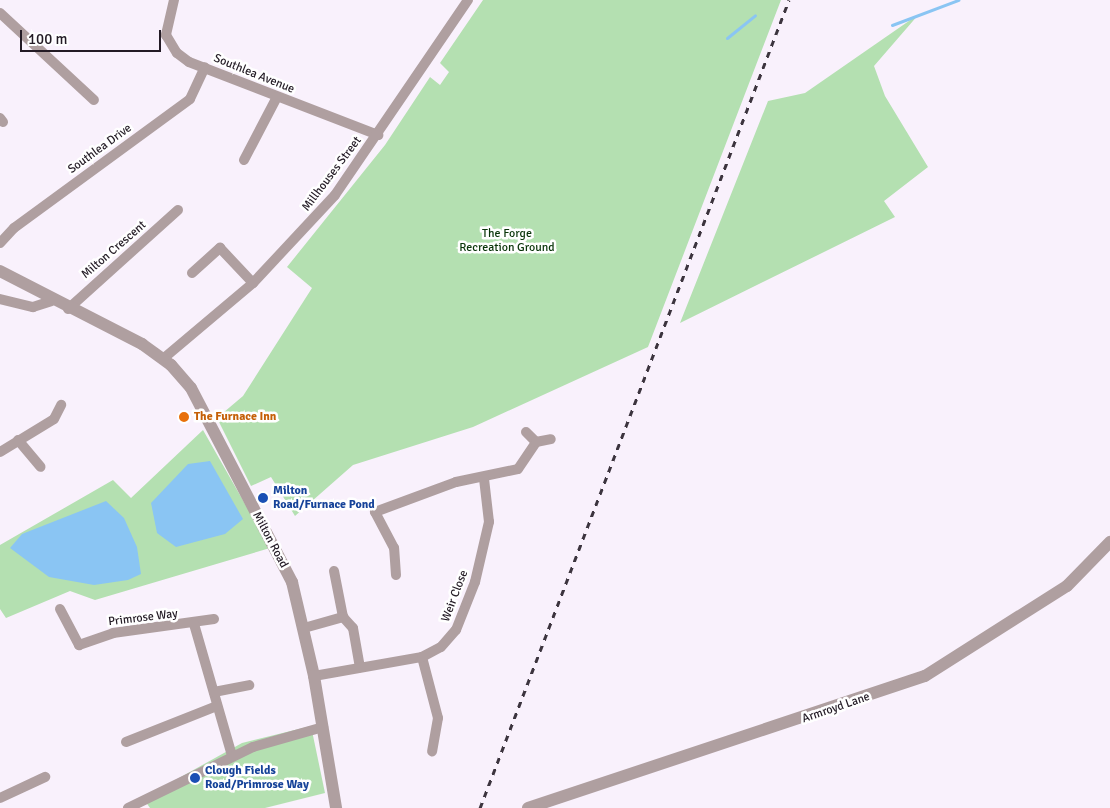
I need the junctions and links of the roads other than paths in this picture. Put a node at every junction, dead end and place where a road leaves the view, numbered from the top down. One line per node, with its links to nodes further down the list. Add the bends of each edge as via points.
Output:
1 (174, 0): 4 (street, Southlea Avenue, via 166,23 169,43 177,53)
2 (468, 0): 7 (street, Millhouses Street)
3 (0, 13): 6 (street)
4 (205, 67): 5 (street, Southlea Avenue); 10 (street, Southlea Drive, via 190,99 14,228)
5 (277, 97): 7 (street, Southlea Avenue); 8 (street)
6 (94, 100)
7 (378, 135): 13 (street, Millhouses Street, via 335,195)
8 (244, 160)
9 (178, 210): 16 (street, Milton Crescent)
10 (0, 243)
11 (0, 272): 15 (street, Milton Road)
12 (192, 272): 13 (street, via 220,248)
13 (252, 283): 17 (street, Millhouses Street)
14 (0, 299): 15 (street, via 33,307)
15 (51, 301): 16 (street, Milton Road)
16 (68, 309): 17 (street, Milton Road)
17 (164, 358): 33 (street, Milton Road, via 191,388 271,538 292,582)
18 (61, 405): 21 (street, via 54,419)
19 (526, 432): 22 (street)
20 (551, 439): 22 (street)
21 (18, 440): 23 (street); 24 (street)
22 (536, 442): 25 (street, via 518,469)
23 (0, 452)
24 (41, 468)
25 (484, 478): 28 (street, via 456,482 375,512 394,548); 34 (street, Weir Close, via 489,522 475,582 456,630 441,647)
26 (1110, 542): 48 (street, Armroyd Lane, via 1067,586 925,676)
27 (334, 571): 30 (street)
28 (396, 575)
29 (60, 609): 32 (street, Primrose Way, via 78,645 113,633)
30 (343, 617): 33 (street); 35 (street, via 354,628)
31 (214, 619): 32 (street, Primrose Way)
32 (194, 624): 38 (street, Primrose Way)
33 (304, 628): 36 (street, Milton Road)
34 (422, 658): 35 (street, Weir Close); 42 (street, via 438,718)
35 (360, 667): 36 (street, Weir Close)
36 (314, 676): 40 (street, Milton Road)
37 (249, 685): 38 (street)
38 (214, 692): 39 (street, Primrose Way)
39 (217, 706): 41 (street); 43 (street, Primrose Way)
40 (323, 727): 43 (street); 47 (street, Milton Road)
41 (126, 742)
42 (432, 751)
43 (232, 756): 46 (street)
44 (45, 777): 45 (street)
45 (0, 798)
46 (128, 808)
47 (336, 808)
48 (528, 808)

